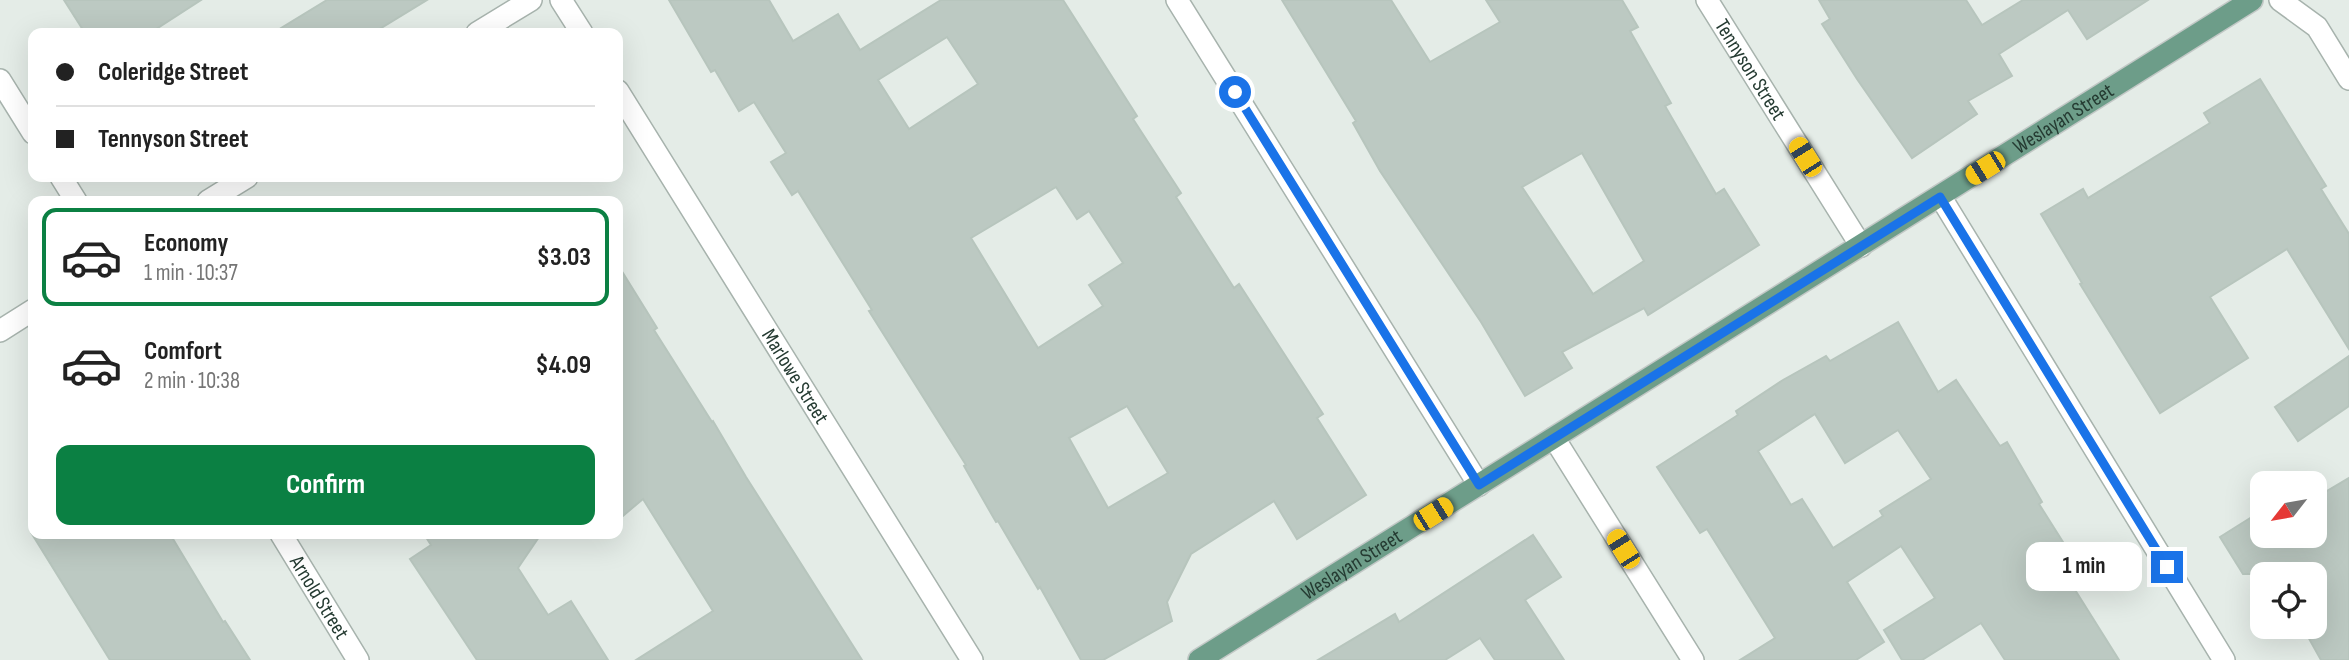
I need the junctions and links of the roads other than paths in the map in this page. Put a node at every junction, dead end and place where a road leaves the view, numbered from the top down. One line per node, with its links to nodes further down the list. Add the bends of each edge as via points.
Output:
1 (531, 0): 7 (street)
2 (561, 0): 8 (street)
3 (1177, 0): 20 (street)
4 (1707, 0): 16 (street, Tennyson Street)
5 (2252, 0): 15 (main road, Weslayan Street)
6 (2280, 0): 10 (street, via 2317,27)
7 (485, 28)
8 (579, 28)
9 (0, 79): 12 (street)
10 (2349, 79)
11 (623, 99): 23 (street, Marlowe Street)
12 (28, 125)
13 (239, 182): 14 (street)
14 (216, 196)
15 (1940, 197): 16 (main road, Weslayan Street); 26 (street)
16 (1861, 246): 19 (main road, Weslayan Street)
17 (28, 313): 18 (street)
18 (0, 331)
19 (1554, 438): 20 (main road, Weslayan Street); 25 (street)
20 (1479, 485): 24 (main road, Weslayan Street)
21 (284, 539): 22 (street, Arnold Street)
22 (358, 660)
23 (972, 660)
24 (1199, 660)
25 (1693, 660)
26 (2224, 660)

